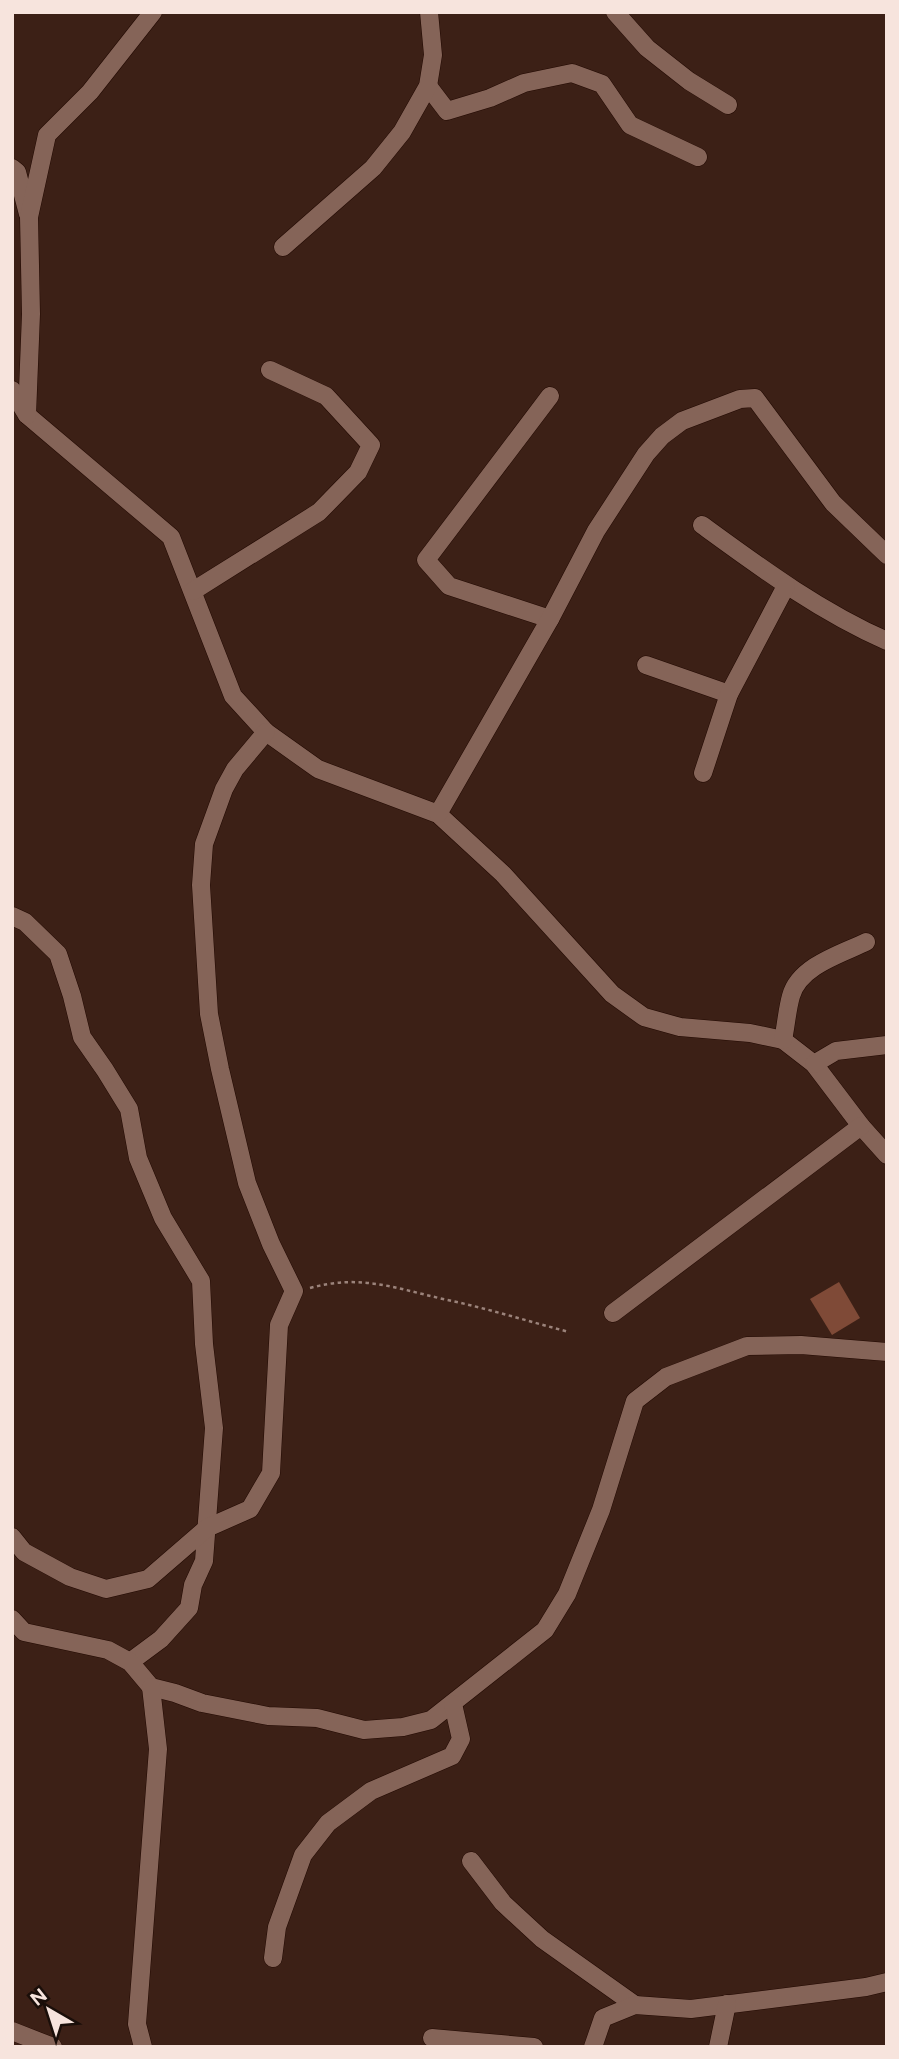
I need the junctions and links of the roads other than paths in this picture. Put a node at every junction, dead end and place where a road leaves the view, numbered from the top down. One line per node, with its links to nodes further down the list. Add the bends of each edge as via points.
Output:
1 (153, 12): 8 (street, via 90,92 47,135)
2 (429, 12): 4 (street, via 433,55)
3 (615, 12): 5 (street, via 647,48)
4 (428, 86): 6 (street, via 447,111 524,83 572,73 603,84 631,125); 9 (street, via 402,132 373,168)
5 (728, 105)
6 (698, 157)
7 (12, 168): 8 (street)
8 (29, 218): 13 (street)
9 (283, 247)
10 (270, 370): 17 (street, via 326,396 372,445 358,472 319,512)
11 (12, 390): 13 (street)
12 (550, 397): 18 (street, via 426,559 449,586)
13 (27, 415): 17 (street, via 172,537)
14 (702, 525): 16 (street)
15 (887, 555): 18 (street, via 833,503 755,398 740,399 682,421 646,454 596,531)
16 (786, 586): 19 (street); 21 (street)
17 (193, 591): 22 (street, via 233,696)
18 (550, 619): 24 (street)
19 (887, 641)
20 (646, 665): 21 (street)
21 (729, 694): 23 (street)
22 (266, 732): 24 (street, via 318,769); 34 (street, via 224,789 204,845 201,885 209,1014 223,1082 247,1183 294,1292 279,1325 271,1474 250,1509)
23 (703, 773)
24 (438, 814): 27 (street, via 503,874 612,994 644,1017 681,1027)
25 (12, 916): 34 (street, via 58,954 82,1037 129,1109 138,1158 163,1218 201,1281 214,1429)
26 (866, 942): 27 (street, via 807,972 796,984)
27 (783, 1040): 29 (street)
28 (887, 1045): 29 (street, via 836,1051)
29 (814, 1064): 30 (street)
30 (861, 1126): 31 (street); 32 (street)
31 (885, 1156)
32 (613, 1313)
33 (887, 1352): 39 (street, via 747,1346 666,1377 635,1401 601,1510 567,1594 545,1630)
34 (207, 1528): 35 (street, via 148,1579 106,1588 70,1577 24,1552); 37 (street, via 204,1561 189,1608 161,1639)
35 (12, 1537)
36 (14, 1624): 37 (street, via 24,1632 108,1650)
37 (130, 1662): 38 (street)
38 (151, 1687): 39 (street, via 202,1703 268,1716 317,1718 364,1730 430,1720); 48 (street, via 158,1749 137,2024)
39 (453, 1704): 41 (street, via 461,1739 452,1756 371,1791 328,1823 303,1855 277,1927)
40 (471, 1861): 44 (street, via 503,1903 541,1938)
41 (273, 1958)
42 (887, 1982): 43 (street)
43 (727, 2004): 44 (street, via 691,2009); 51 (street)
44 (635, 2005): 50 (street, via 603,2018)
45 (12, 2031): 47 (street)
46 (432, 2038): 49 (street)
47 (53, 2047)
48 (143, 2047)
49 (534, 2047)
50 (593, 2047)
51 (718, 2047)

